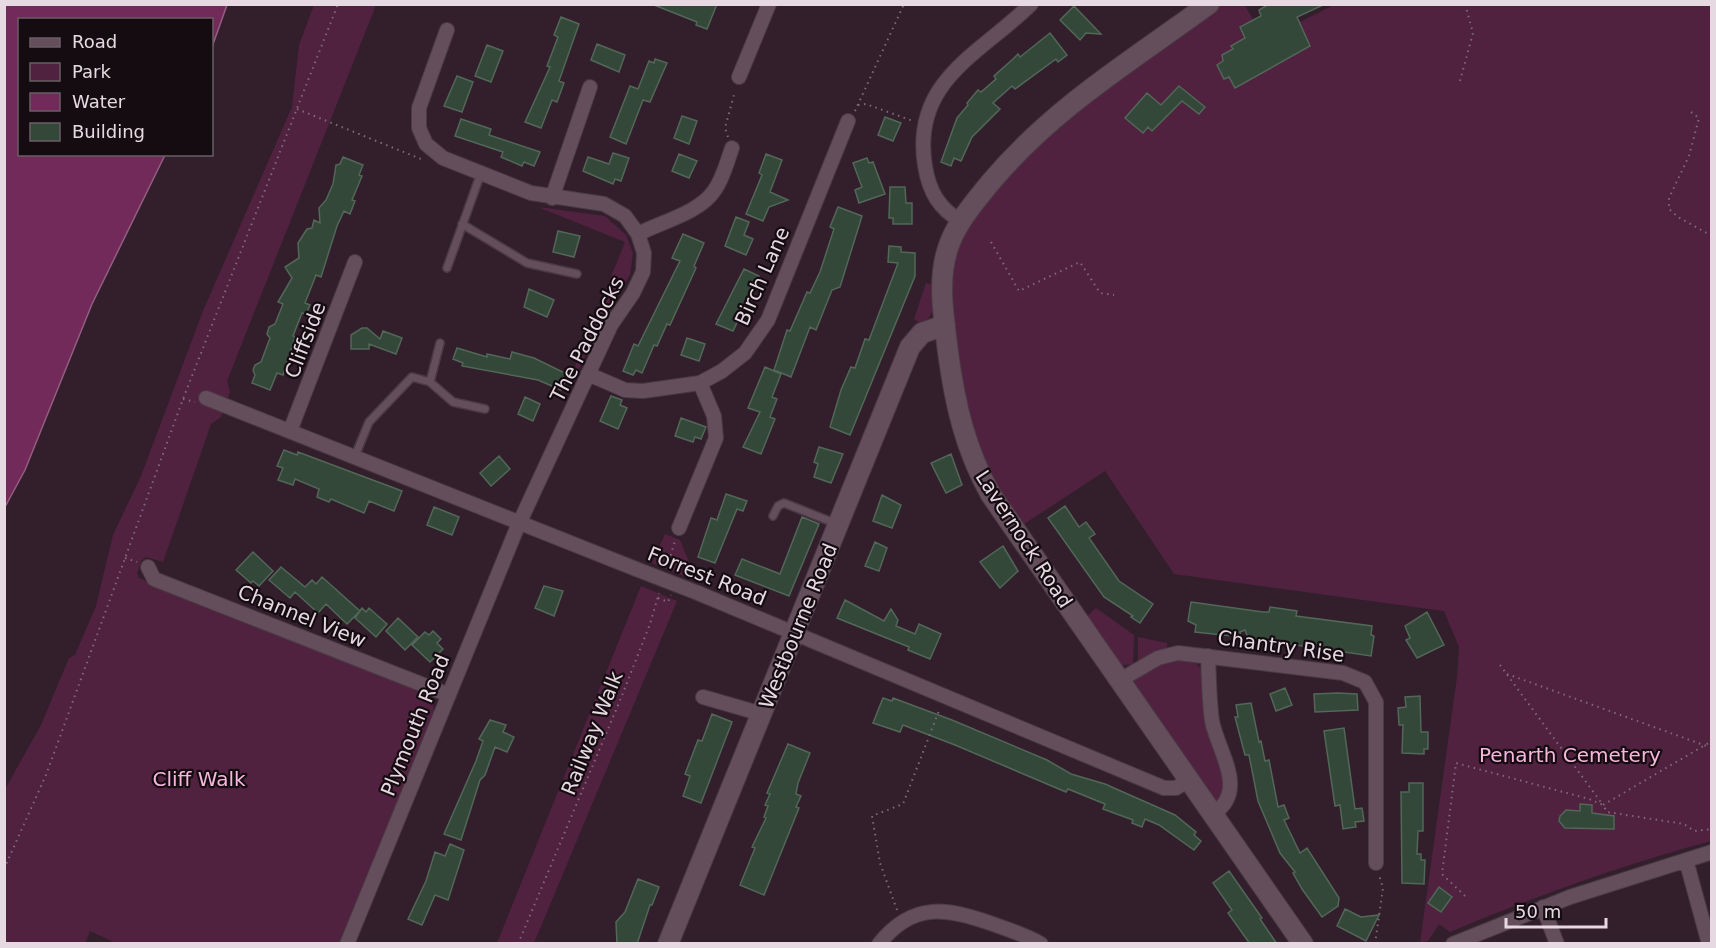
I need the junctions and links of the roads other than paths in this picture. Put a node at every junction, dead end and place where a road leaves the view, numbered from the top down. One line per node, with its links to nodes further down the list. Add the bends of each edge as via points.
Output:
1 (769, 4): 5 (street)
2 (1030, 4): 11 (street, via 954,70 936,95 927,126 924,162 933,195)
3 (1199, 7): 11 (main road, Lavernock Road, via 1058,115 995,177)
4 (447, 30): 9 (street, via 419,108 421,136 434,153)
5 (739, 76)
6 (590, 87): 10 (street)
7 (848, 121): 21 (street, Birch Lane, via 764,329 734,363)
8 (732, 148): 13 (street, via 718,184 706,200 697,208)
9 (481, 173): 10 (street); 12 (lane)
10 (552, 198): 13 (street, via 604,204 625,216)
11 (961, 221): 17 (main road, Lavernock Road, via 945,259)
12 (462, 224): 15 (lane); 16 (lane, via 527,263)
13 (638, 234): 19 (street, The Paddocks, via 644,253 642,272)
14 (355, 262): 24 (street, Cliffside)
15 (447, 268)
16 (577, 274)
17 (945, 326): 28 (main road, Westbourne Road, via 922,333 913,341); 33 (main road, Lavernock Road, via 956,408 973,460 991,495)
18 (440, 343): 20 (lane)
19 (588, 374): 21 (street, Birch Lane, via 634,392); 27 (street, The Paddocks)
20 (429, 382): 23 (lane, via 453,402); 25 (lane, via 412,377 369,422)
21 (700, 383): 29 (street, via 714,416 716,438)
22 (206, 398): 24 (street, Forrest Road)
23 (485, 409)
24 (290, 431): 25 (street, Forrest Road)
25 (355, 456): 27 (street, Forrest Road)
26 (773, 516): 28 (lane, via 784,503)
27 (520, 522): 31 (street, Forrest Road, bridge); 34 (street, Plymouth Road)
28 (839, 525): 31 (main road, Westbourne Road)
29 (679, 528)
30 (148, 567): 34 (street, Channel View, via 154,579)
31 (795, 634): 36 (main road, Westbourne Road); 37 (street, Forrest Road, via 1164,788 1176,788)
32 (1208, 656): 33 (street, Chantry Rise, via 1167,655); 38 (street, via 1212,720 1231,779 1226,801); 41 (street, Chantry Rise, via 1343,673 1371,689 1376,702)
33 (1120, 680): 37 (main road, Lavernock Road)
34 (448, 695): 43 (street, Plymouth Road)
35 (703, 697): 36 (street)
36 (762, 714): 44 (main road, Westbourne Road)
37 (1189, 780): 38 (main road, Lavernock Road)
38 (1213, 814): 47 (main road, Lavernock Road)
39 (1712, 852): 40 (street)
40 (1686, 860): 42 (street); 50 (street)
41 (1376, 863)
42 (1543, 907): 48 (street); 49 (street)
43 (347, 944)
44 (668, 944)
45 (879, 944): 46 (street, via 900,922 943,910 996,925)
46 (1041, 944)
47 (1303, 944)
48 (1453, 944)
49 (1557, 944)
50 (1709, 944)

